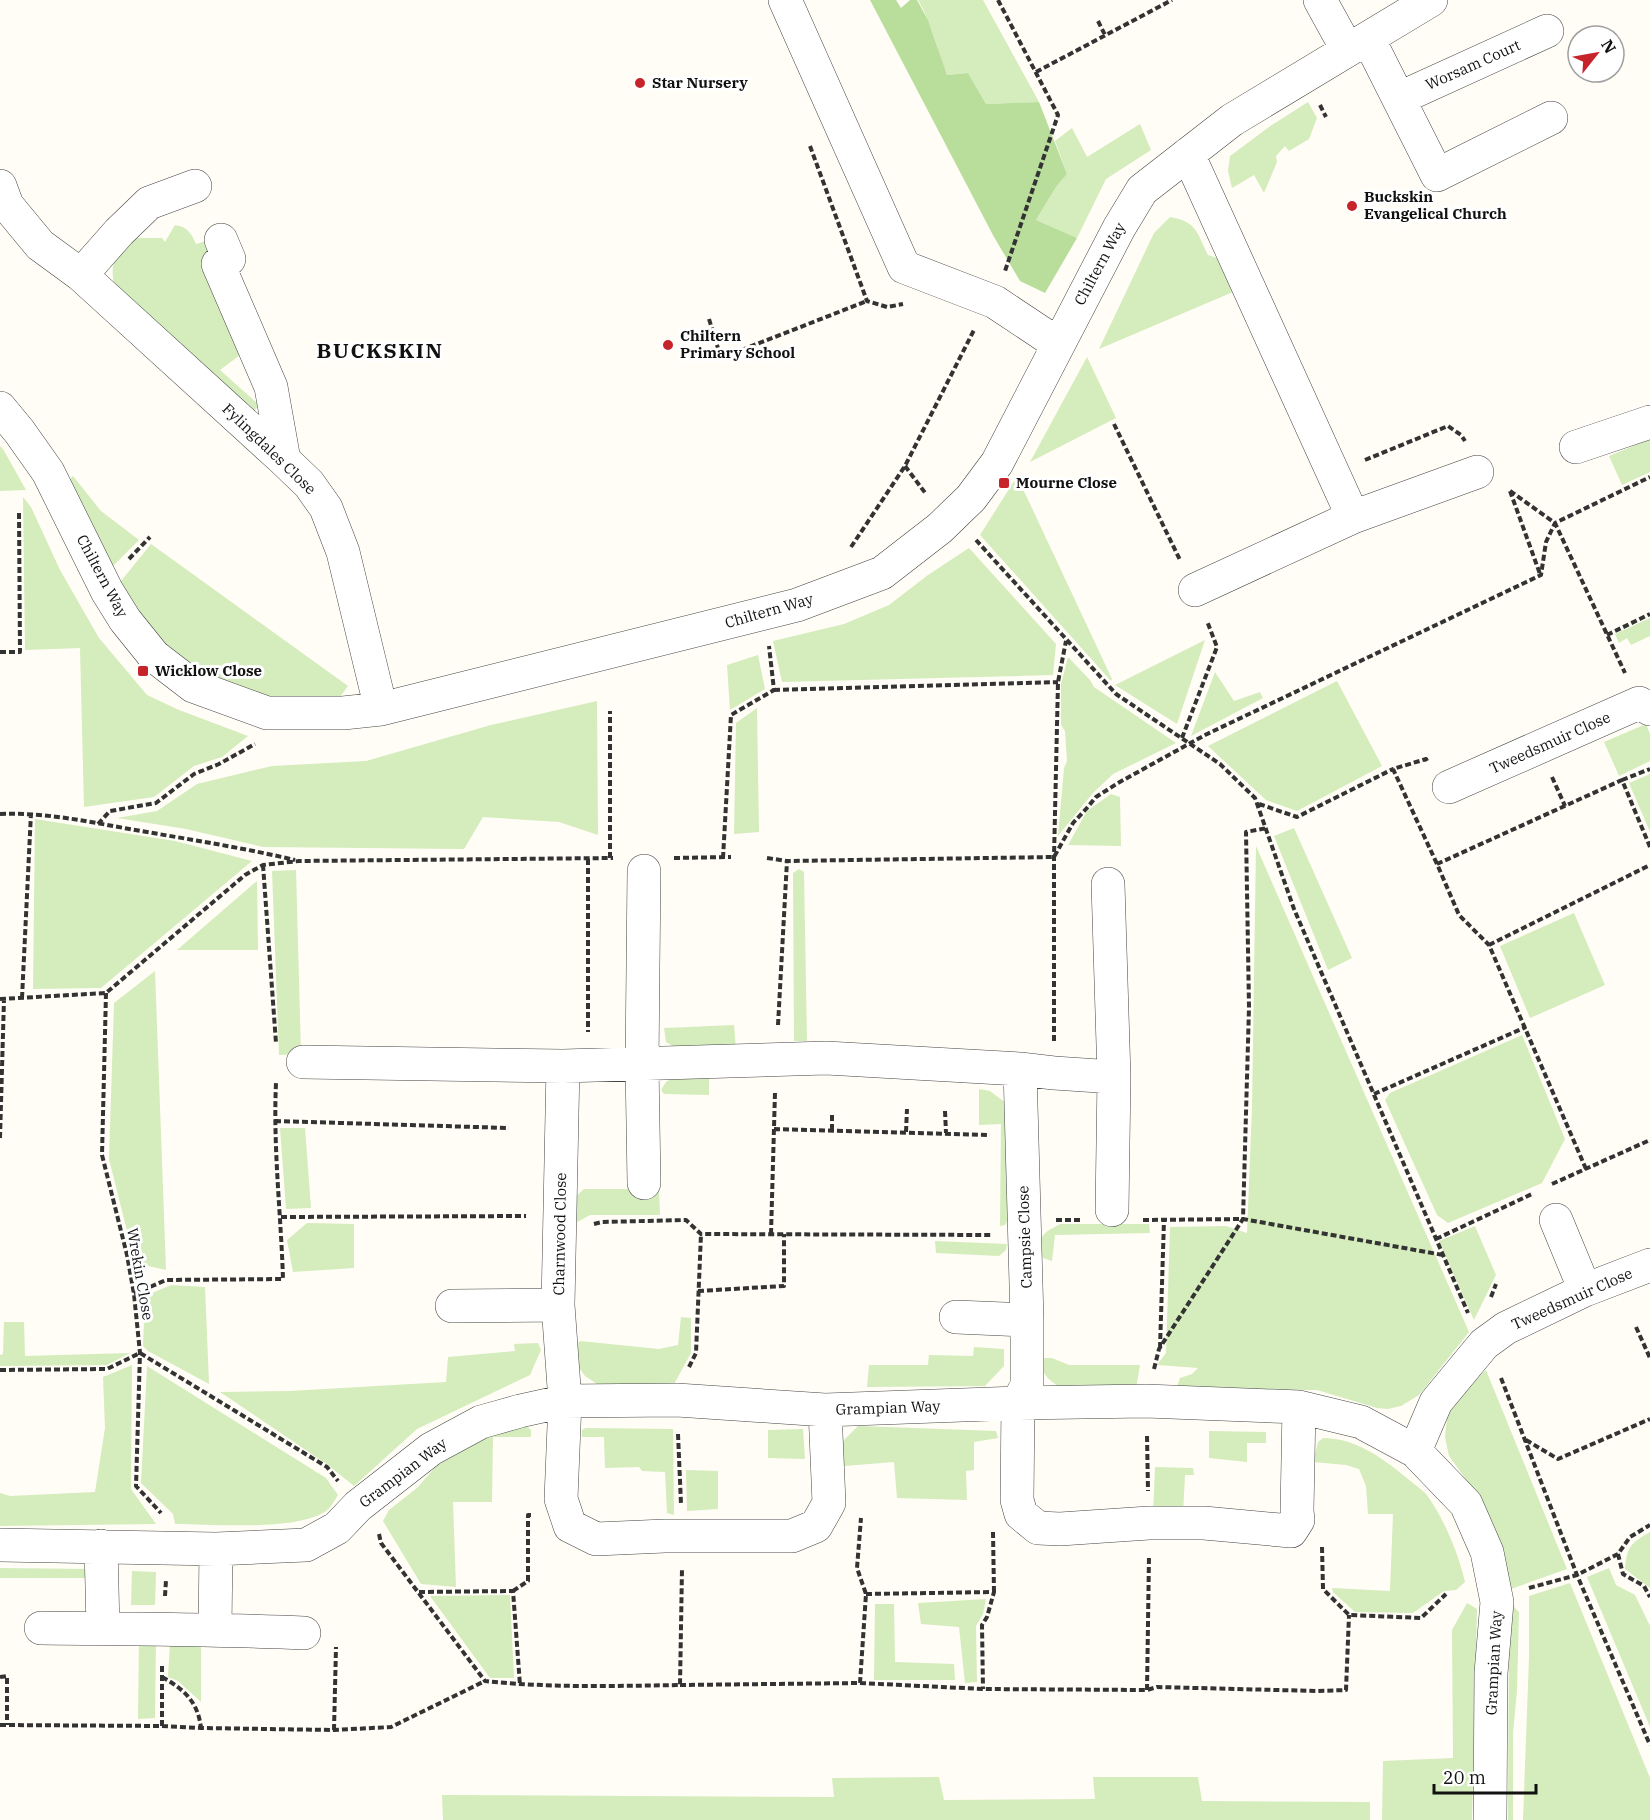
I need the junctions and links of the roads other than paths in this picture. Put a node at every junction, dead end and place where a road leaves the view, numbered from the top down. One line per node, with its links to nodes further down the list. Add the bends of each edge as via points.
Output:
1 (785, 0): 13 (street, via 904,267 994,302)
2 (1320, 0): 5 (street)
3 (1431, 0): 5 (street, Chiltern Way)
4 (1547, 31): 6 (street, Worsam Court)
5 (1357, 44): 6 (street); 8 (street, Chiltern Way, via 1232,120)
6 (1400, 98): 7 (street, via 1437,175)
7 (1551, 118)
8 (1188, 154): 13 (street, Chiltern Way, via 1142,190); 19 (street)
9 (0, 186): 12 (street, Fylingdales Close, via 7,205 39,245)
10 (195, 186): 12 (street, via 149,203)
11 (221, 240): 17 (street, via 229,259 218,264 271,387)
12 (81, 275): 17 (street, Fylingdales Close)
13 (1058, 344): 22 (street, Chiltern Way, via 997,463 971,498 882,573 797,605)
14 (0, 408): 22 (street, Chiltern Way, via 48,472 107,591 154,656 193,686 267,713)
15 (1650, 422): 16 (street)
16 (1576, 447)
17 (284, 460): 22 (street, Fylingdales Close, via 309,484 326,508 343,552)
18 (1477, 472): 19 (street)
19 (1353, 517): 20 (street)
20 (1195, 590)
21 (1644, 706): 23 (street, Tweedsmuir Close)
22 (381, 709)
23 (1449, 787)
24 (644, 862): 27 (street)
25 (1108, 884): 30 (street)
26 (285, 1064): 28 (street)
27 (642, 1064): 28 (street); 29 (street, via 826,1058); 31 (street)
28 (575, 1066): 36 (street, Charnwood Close)
29 (1020, 1069): 30 (street); 39 (street, Campsie Close)
30 (1114, 1077): 32 (street)
31 (644, 1183)
32 (1114, 1217)
33 (1556, 1220): 35 (street)
34 (1650, 1265): 35 (street, Tweedsmuir Close)
35 (1585, 1290): 44 (street, Tweedsmuir Close, via 1506,1328 1484,1344 1436,1402)
36 (558, 1305): 37 (street); 40 (street, Charnwood Close)
37 (452, 1306)
38 (956, 1317): 39 (street)
39 (1027, 1320): 41 (street, Campsie Close, via 1027,1385)
40 (565, 1401): 43 (street, Grampian Way, via 677,1400); 43 (street, Charnwood Close, via 561,1499 570,1526 596,1539 792,1536 816,1526 829,1503); 47 (street, Grampian Way, via 481,1422 431,1449 358,1506 337,1528 306,1545)
41 (1018, 1403): 42 (street, Grampian Way, via 1146,1401); 42 (street, Campsie Close, via 1017,1500 1021,1514 1038,1528 1060,1529 1204,1523 1291,1531 1298,1520); 43 (street, Grampian Way)
42 (1299, 1407): 44 (street, Grampian Way, via 1361,1422)
43 (825, 1410)
44 (1415, 1451): 52 (street, Grampian Way, via 1466,1504 1487,1552 1497,1602 1491,1673)
45 (0, 1545): 46 (street, Grampian Way)
46 (101, 1546): 47 (street, Grampian Way); 49 (street)
47 (216, 1549): 50 (street)
48 (41, 1628): 49 (street)
49 (103, 1629): 50 (street)
50 (215, 1629): 51 (street)
51 (304, 1633)
52 (1490, 1820)

